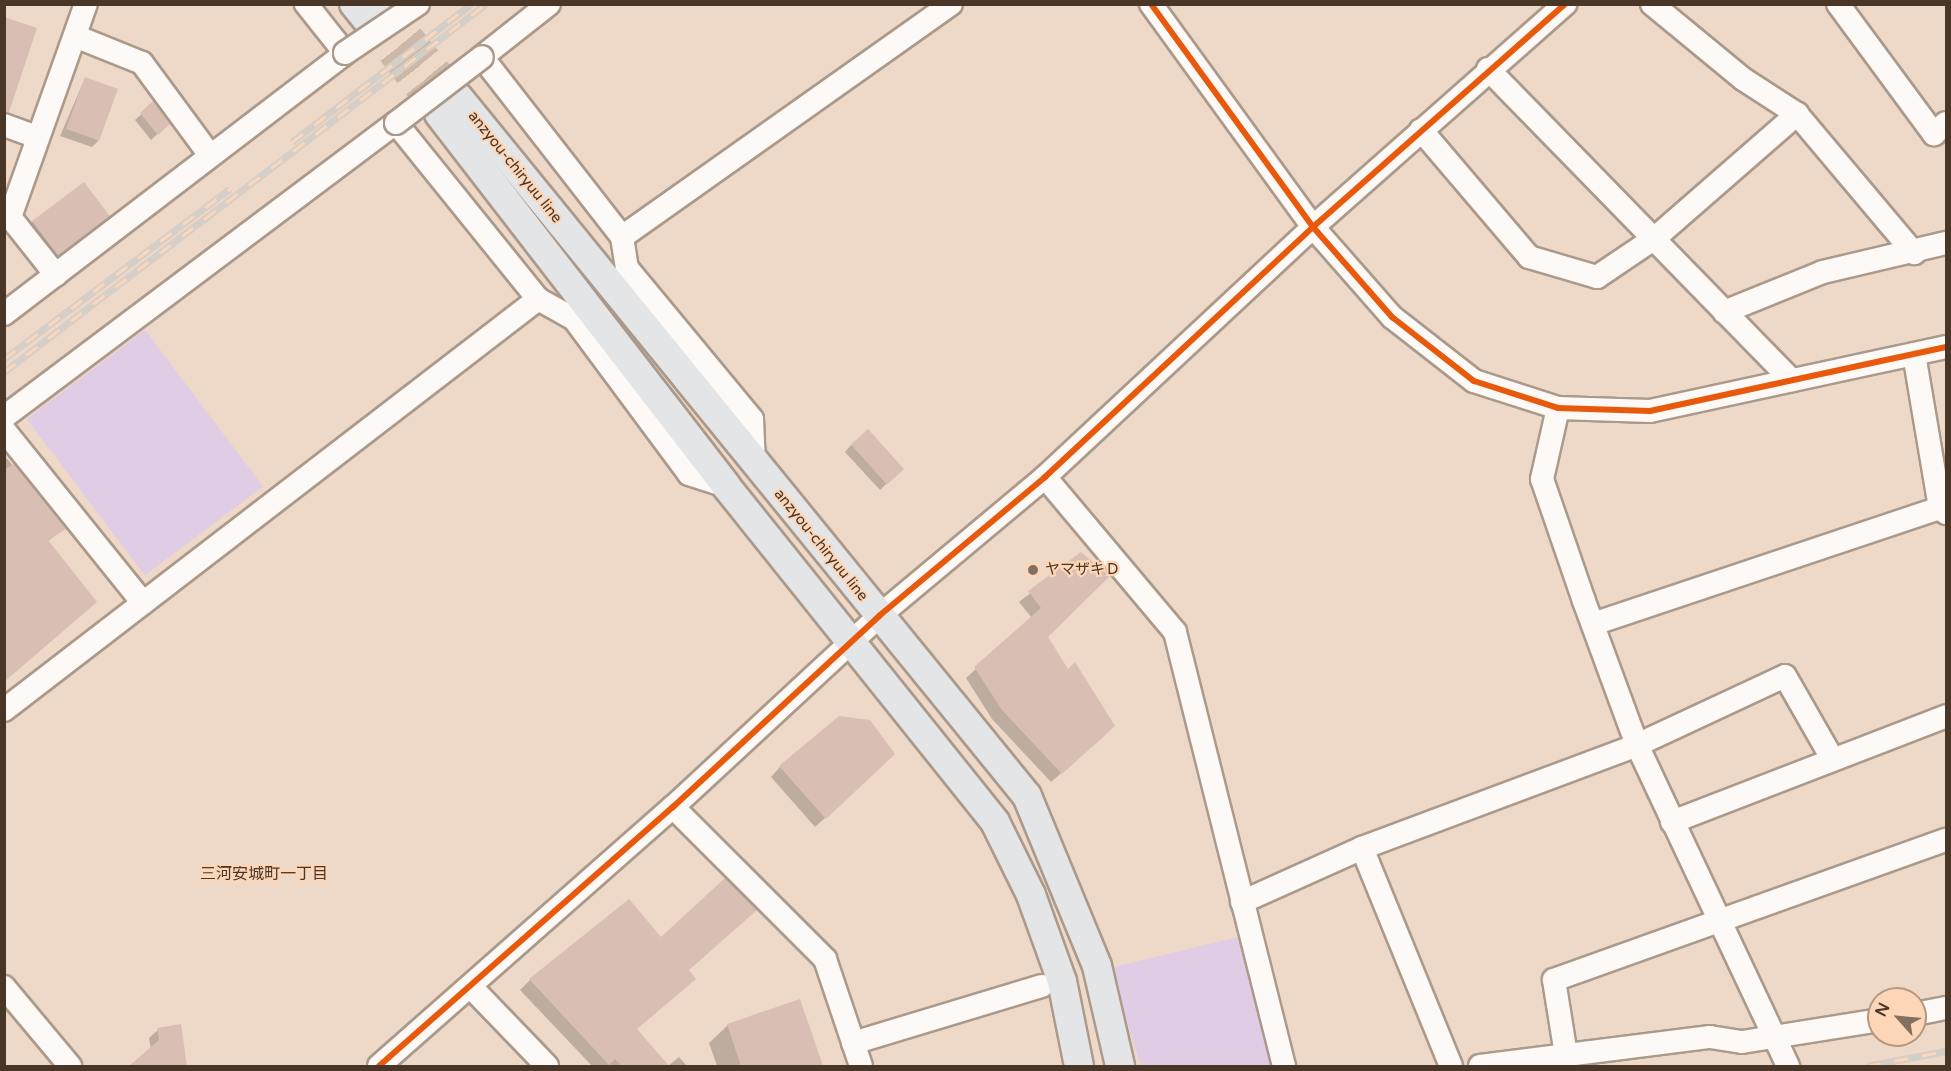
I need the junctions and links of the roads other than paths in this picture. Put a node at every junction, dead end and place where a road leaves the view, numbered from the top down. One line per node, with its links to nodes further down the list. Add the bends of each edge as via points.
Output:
1 (86, 4): 10 (street)
2 (306, 4): 11 (street)
3 (418, 4): 11 (street, bridge)
4 (549, 4): 12 (street)
5 (951, 4): 22 (street)
6 (1151, 4): 21 (street)
7 (1565, 4): 13 (street)
8 (1652, 4): 14 (street, via 1743,79)
9 (1840, 5): 16 (street, via 1934,134)
10 (75, 36): 19 (street); 20 (street, via 142,63)
11 (345, 54): 20 (street)
12 (482, 57): 15 (street, bridge); 22 (street)
13 (1488, 69): 18 (street); 23 (street)
14 (1797, 114): 23 (street); 25 (street)
15 (396, 123): 27 (street); 34 (street)
16 (1947, 123)
17 (4, 125): 19 (street)
18 (1421, 130): 21 (street); 23 (street, via 1529,257 1597,277)
19 (36, 137): 26 (street, via 10,217)
20 (209, 154): 26 (street)
21 (1313, 227): 33 (street, via 1392,317 1474,381); 37 (street)
22 (622, 237): 36 (street, via 627,268 752,419)
23 (1655, 238): 28 (street)
24 (1947, 243): 25 (street)
25 (1914, 253): 28 (street, via 1823,272)
26 (56, 275): 29 (street)
27 (538, 299): 38 (street, via 574,319 689,474); 40 (street)
28 (1724, 312): 32 (street)
29 (4, 314)
30 (1947, 347): 31 (street)
31 (1914, 354): 32 (street); 39 (street)
32 (1792, 380): 33 (street, via 1650,411)
33 (1558, 408): 42 (street, via 1542,478)
34 (4, 417)
35 (4, 430): 40 (street)
36 (754, 463): 38 (main road, anzyou-chiryuu line, via 449,106); 41 (main road, anzyou-chiryuu line)
37 (1046, 477): 41 (street); 52 (street, via 1174,632)
38 (726, 486): 43 (main road, anzyou-chiryuu line)
39 (1943, 511): 42 (street)
40 (143, 603): 44 (street)
41 (879, 616): 43 (street); 68 (main road, anzyou-chiryuu line, via 1026,796 1097,966)
42 (1593, 624): 46 (street)
43 (853, 641): 48 (street); 67 (main road, anzyou-chiryuu line, via 995,822 1031,895 1062,981)
44 (4, 710)
45 (1947, 716): 47 (street)
46 (1637, 745): 47 (street, via 1785,676); 49 (street); 51 (street)
47 (1832, 758): 49 (street)
48 (673, 807): 54 (street); 61 (street, via 825,959)
49 (1672, 822): 53 (street)
50 (1947, 840): 53 (street)
51 (1362, 848): 52 (street); 70 (street)
52 (1242, 902): 69 (street)
53 (1723, 922): 60 (street); 62 (street, via 1554,980)
54 (470, 986): 64 (street); 65 (street)
55 (1042, 986): 61 (street)
56 (4, 987): 63 (street)
57 (1947, 1008): 58 (street)
58 (1927, 1012)
59 (1867, 1022): 60 (street)
60 (1777, 1035): 62 (street, via 1742,1042 1710,1037); 72 (street)
61 (854, 1043): 66 (street)
62 (1566, 1055): 71 (street)
63 (70, 1066)
64 (379, 1066)
65 (548, 1066)
66 (861, 1066)
67 (1079, 1066)
68 (1120, 1066)
69 (1284, 1066)
70 (1452, 1066)
71 (1480, 1066)
72 (1788, 1066)

